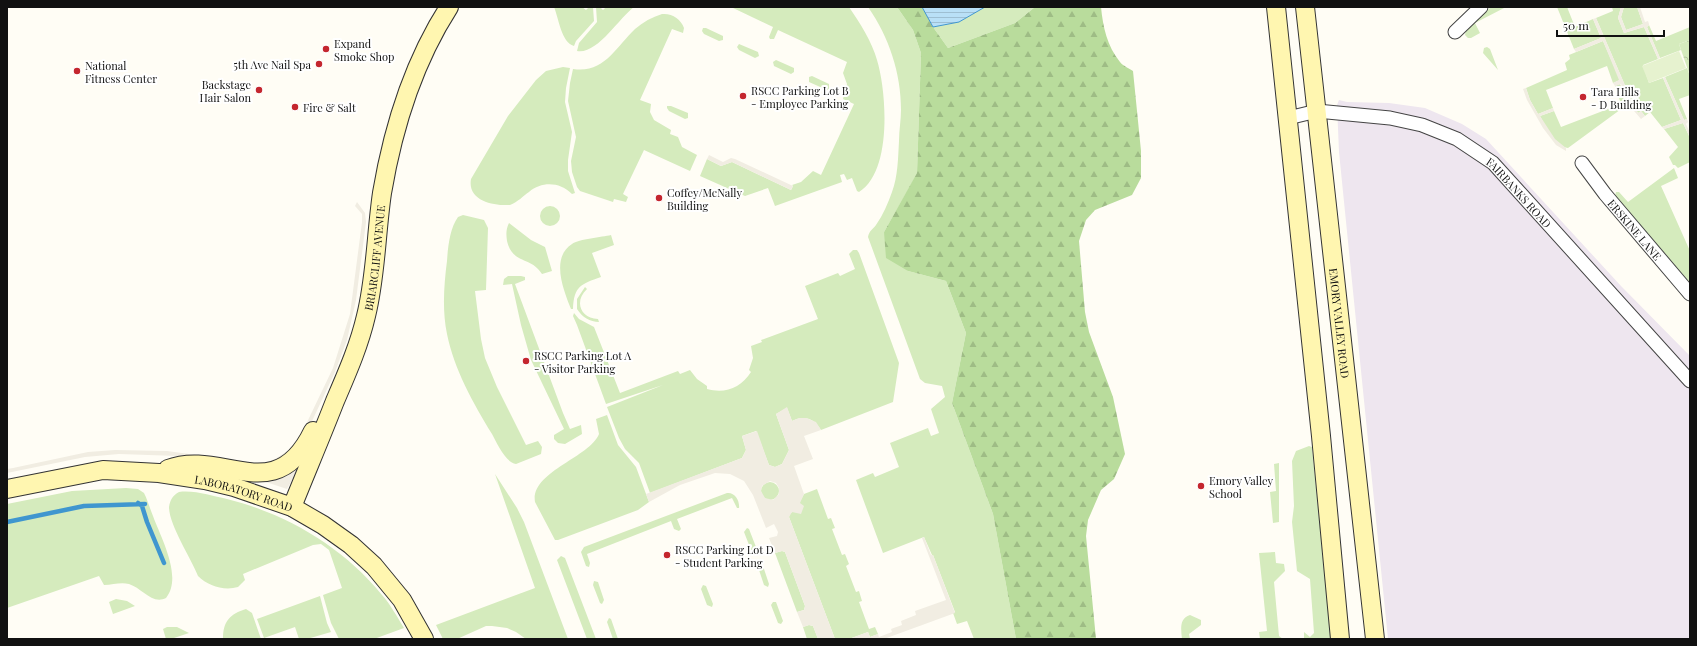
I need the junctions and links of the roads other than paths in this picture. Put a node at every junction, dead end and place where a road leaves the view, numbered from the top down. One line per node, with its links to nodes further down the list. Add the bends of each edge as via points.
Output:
1 (449, 7): 10 (street, BRIARCLIFF AVENUE, via 418,64 401,111 382,195 370,300)
2 (1276, 7): 7 (street)
3 (1305, 7): 6 (street, EMORY VALLEY ROAD)
4 (1481, 7): 5 (street)
5 (1455, 32)
6 (1317, 111): 7 (street, FAIRBANKS ROAD); 11 (street, FAIRBANKS ROAD, via 1390,118 1422,125 1457,139 1493,163); 17 (street, EMORY VALLEY ROAD)
7 (1288, 118): 16 (street)
8 (1582, 163): 9 (street, ERSKINE LANE)
9 (1690, 294)
10 (354, 356): 12 (street, via 341,370 306,445 295,458 281,467 258,473 244,473 199,464 175,466); 14 (street, BRIARCLIFF AVENUE)
11 (1690, 381)
12 (159, 473): 13 (street, LABORATORY ROAD, via 103,470); 14 (street, LABORATORY ROAD, via 182,475 234,487)
13 (7, 489)
14 (292, 507): 15 (street, LABORATORY ROAD, via 351,545 374,566 402,600)
15 (424, 639)
16 (1340, 639)
17 (1375, 639)

